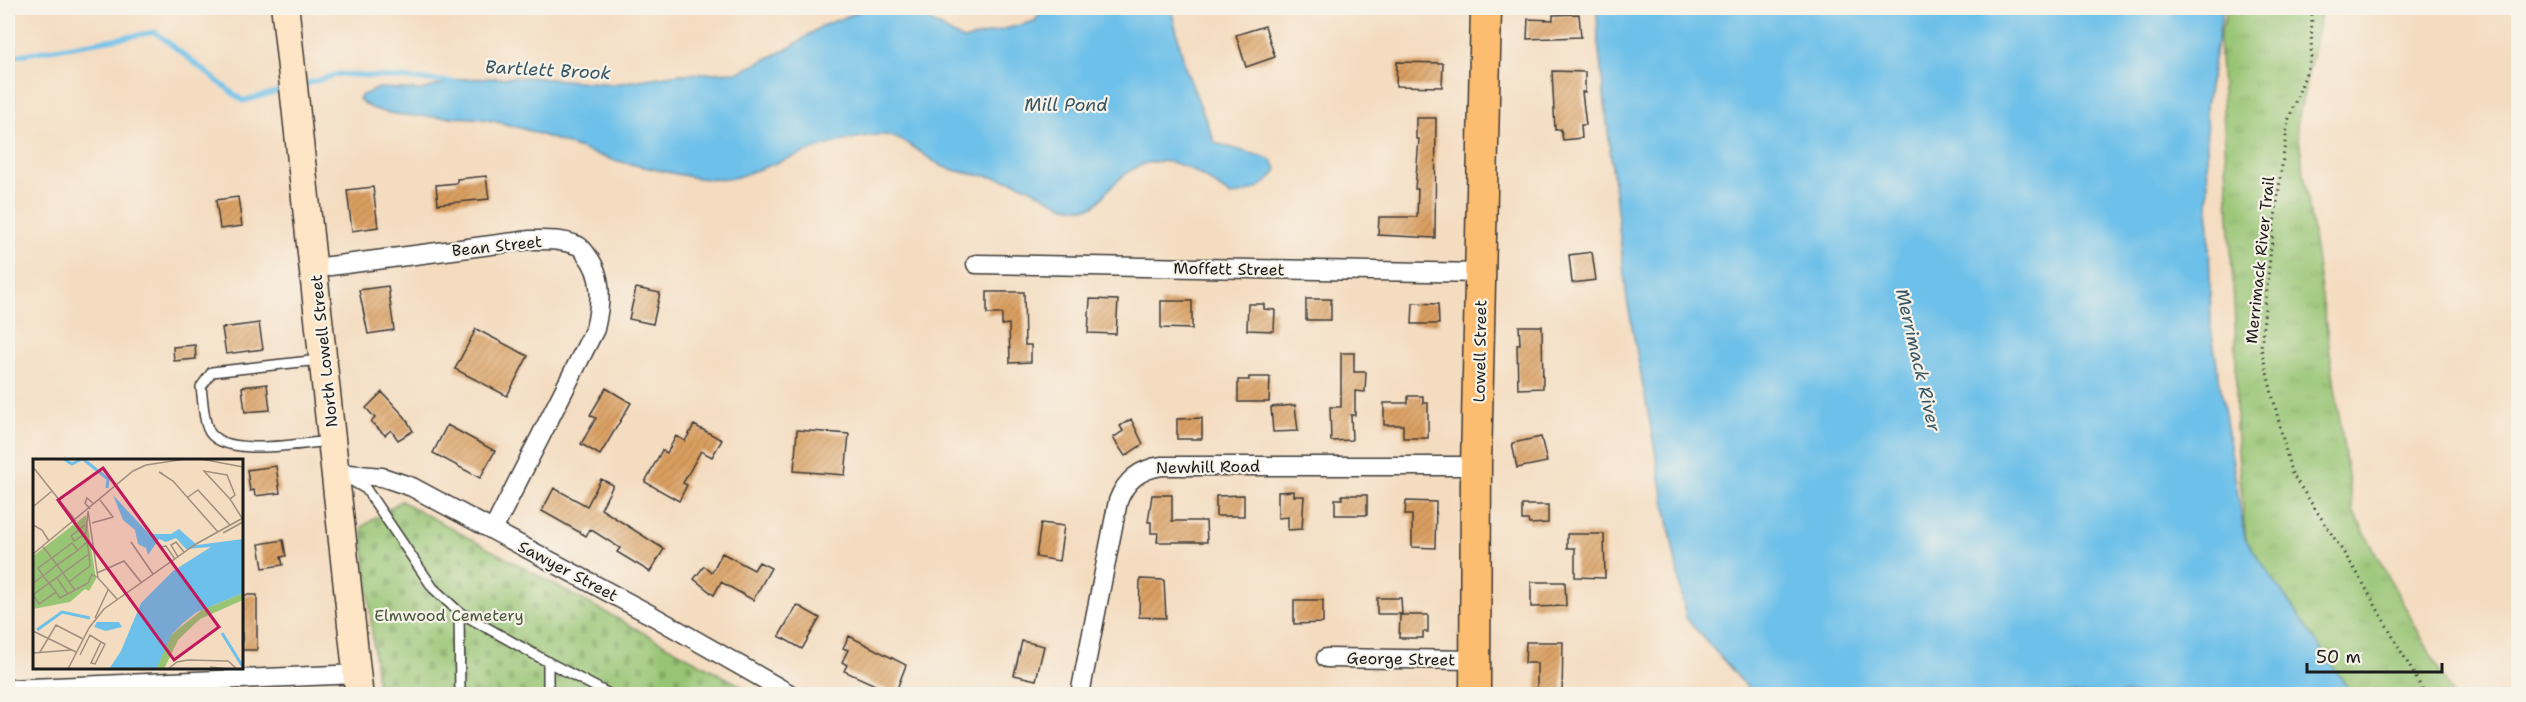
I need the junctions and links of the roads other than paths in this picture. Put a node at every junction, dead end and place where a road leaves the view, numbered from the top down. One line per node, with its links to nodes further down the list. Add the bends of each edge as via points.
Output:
1 (285, 8): 4 (main road, North Lowell Street)
2 (1486, 8): 5 (main road, Lowell Street)
3 (976, 264): 5 (street, Moffett Street)
4 (315, 268): 6 (main road, North Lowell Street); 10 (street, Bean Street, via 530,240 579,245 592,261 600,282 595,329)
5 (1482, 273): 8 (main road, Lowell Street)
6 (325, 359): 7 (main road, North Lowell Street); 7 (lane, via 212,372 201,387 208,431 232,446)
7 (333, 440): 9 (main road, North Lowell Street)
8 (1476, 466): 13 (main road, Lowell Street); 21 (street, Newhill Road, via 1162,466 1138,474 1125,486 1118,501)
9 (337, 472): 10 (street, Sawyer Street, via 382,477 412,487); 11 (lane, via 366,489 433,588); 15 (main road, North Lowell Street)
10 (493, 530): 20 (street, Sawyer Street)
11 (459, 612): 14 (lane); 17 (lane)
12 (1326, 658): 13 (street, George Street)
13 (1475, 660): 22 (main road, Lowell Street)
14 (548, 662): 18 (lane); 19 (lane)
15 (359, 684): 16 (street)
16 (8, 689)
17 (460, 694)
18 (548, 694)
19 (609, 694)
20 (790, 694)
21 (1080, 694)
22 (1475, 694)

